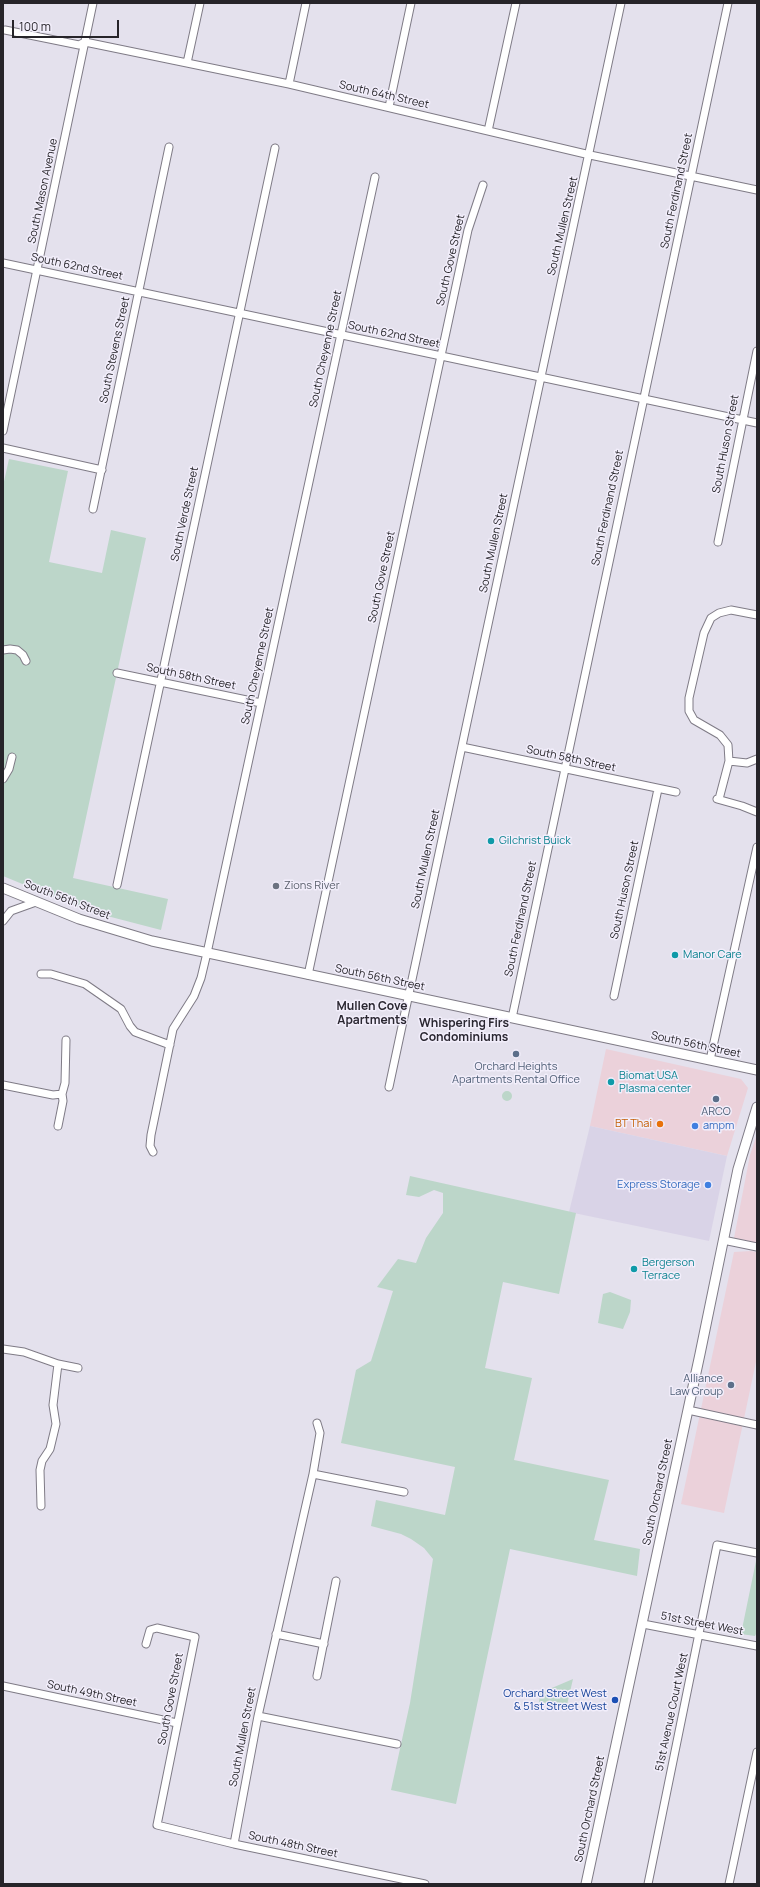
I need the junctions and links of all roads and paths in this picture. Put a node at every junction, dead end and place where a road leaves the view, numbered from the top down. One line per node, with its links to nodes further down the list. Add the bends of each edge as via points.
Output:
1 (93, 3): 9 (street, South Mason Avenue)
2 (200, 3): 10 (street)
3 (306, 3): 11 (street)
4 (411, 3): 12 (street)
5 (516, 3): 13 (street)
6 (621, 3): 16 (street, South Mullen Street)
7 (728, 3): 17 (street, South Ferdinand Street)
8 (5, 30): 9 (street, South 64th Street, via 79,45)
9 (85, 42): 10 (street, South 64th Street); 22 (street, South Mason Avenue)
10 (188, 63): 11 (street, South 64th Street)
11 (289, 84): 12 (street, South 64th Street)
12 (388, 107): 13 (street, South 64th Street)
13 (488, 131): 16 (street, South 64th Street)
14 (169, 148): 23 (street, South Stevens Street)
15 (275, 148): 24 (street, South Verde Street)
16 (590, 155): 17 (street, South 64th Street); 28 (street, South Mullen Street)
17 (692, 176): 20 (street, South 64th Street); 29 (street, South Ferdinand Street)
18 (375, 177): 25 (street, South Cheyenne Street)
19 (483, 185): 27 (street, South Gove Street, via 468,230)
20 (757, 190)
21 (3, 263): 22 (street, South 62nd Street)
22 (37, 270): 23 (street, South 62nd Street); 32 (street, South Mason Avenue)
23 (138, 292): 24 (street, South 62nd Street); 34 (street, South Stevens Street)
24 (240, 313): 25 (street, South 62nd Street); 41 (street, South Verde Street)
25 (340, 335): 27 (street, South 62nd Street); 42 (street, South Cheyenne Street)
26 (757, 351): 30 (street, South Huson Street)
27 (440, 357): 28 (street, South 62nd Street); 59 (street, South Gove Street)
28 (540, 378): 29 (street, South 62nd Street); 43 (street, South Mullen Street)
29 (642, 400): 30 (street, South 62nd Street); 47 (street, South Ferdinand Street)
30 (742, 420): 31 (street, South 62nd Street); 36 (street, South Huson Street)
31 (757, 423)
32 (3, 431)
33 (3, 448): 34 (street)
34 (102, 470): 35 (street, South Stevens Street)
35 (93, 509)
36 (718, 542)
37 (757, 615): 46 (street, via 731,610 711,618 704,632 689,698 690,715 696,722 725,739 729,748)
38 (3, 650): 39 (street, via 17,650)
39 (26, 661)
40 (117, 673): 41 (street, South 58th Street)
41 (160, 682): 42 (street, South 58th Street); 53 (street, South Verde Street)
42 (261, 703): 57 (street, South Cheyenne Street)
43 (462, 747): 47 (street, South 58th Street); 60 (street, South Mullen Street)
44 (12, 757): 48 (street)
45 (757, 759): 46 (street, via 746,763)
46 (729, 760): 51 (street, via 718,799)
47 (564, 768): 49 (street, South 58th Street); 62 (street, South Ferdinand Street)
48 (3, 779)
49 (658, 789): 50 (street, South 58th Street); 61 (street, South Huson Street)
50 (676, 792)
51 (757, 812)
52 (757, 847): 65 (street)
53 (117, 885)
54 (3, 888): 55 (main road, South 56th Street)
55 (36, 902): 56 (street, via 11,911); 57 (main road, South 56th Street, via 116,931)
56 (3, 921)
57 (207, 953): 59 (main road, South 56th Street); 64 (street, South Cheyenne Street, via 194,996 176,1024)
58 (41, 974): 64 (street, via 51,974 85,984 121,1009 135,1032)
59 (308, 975): 60 (main road, South 56th Street)
60 (408, 996): 62 (main road, South 56th Street); 68 (street, South Mullen Street)
61 (614, 996)
62 (512, 1018): 65 (main road, South 56th Street)
63 (66, 1040): 69 (street, via 65,1083)
64 (170, 1045): 72 (street, South Cheyenne Street, via 151,1135 150,1146)
65 (710, 1060): 66 (main road, South 56th Street)
66 (757, 1070)
67 (3, 1085): 69 (street, via 53,1095)
68 (389, 1087)
69 (62, 1094): 71 (street, via 64,1101)
70 (757, 1107): 73 (main road, South Orchard Street, via 740,1158)
71 (58, 1126)
72 (153, 1152)
73 (724, 1240): 74 (street); 78 (main road, South Orchard Street)
74 (757, 1247)
75 (3, 1349): 76 (street, via 24,1352)
76 (58, 1364): 77 (street); 83 (street, via 53,1405 56,1424 50,1449 40,1470)
77 (78, 1368)
78 (688, 1410): 80 (street); 86 (main road, South Orchard Street)
79 (317, 1423): 81 (street, South Mullen Street, via 320,1433)
80 (757, 1425)
81 (312, 1474): 82 (street); 87 (street, South Mullen Street)
82 (404, 1492)
83 (41, 1506)
84 (757, 1553): 88 (street, 51st Avenue Court West, via 717,1545)
85 (336, 1581): 90 (street)
86 (643, 1624): 88 (street, 51st Street West); 101 (main road, South Orchard Street)
87 (276, 1634): 90 (street); 94 (street, South Mullen Street)
88 (699, 1634): 91 (street, 51st Street West); 102 (street, 51st Avenue Court West)
89 (146, 1644): 95 (street, South Gove Street, via 150,1630 157,1628 195,1637)
90 (324, 1644): 92 (street)
91 (757, 1646)
92 (317, 1676)
93 (3, 1686): 95 (street, South 49th Street)
94 (258, 1716): 96 (street); 99 (street, South Mullen Street)
95 (177, 1723): 98 (street, South Gove Street)
96 (397, 1744)
97 (757, 1752): 103 (street)
98 (157, 1825): 99 (street, South 48th Street)
99 (234, 1844): 100 (street, South 48th Street)
100 (425, 1884)
101 (586, 1884)
102 (648, 1884)
103 (729, 1884)

